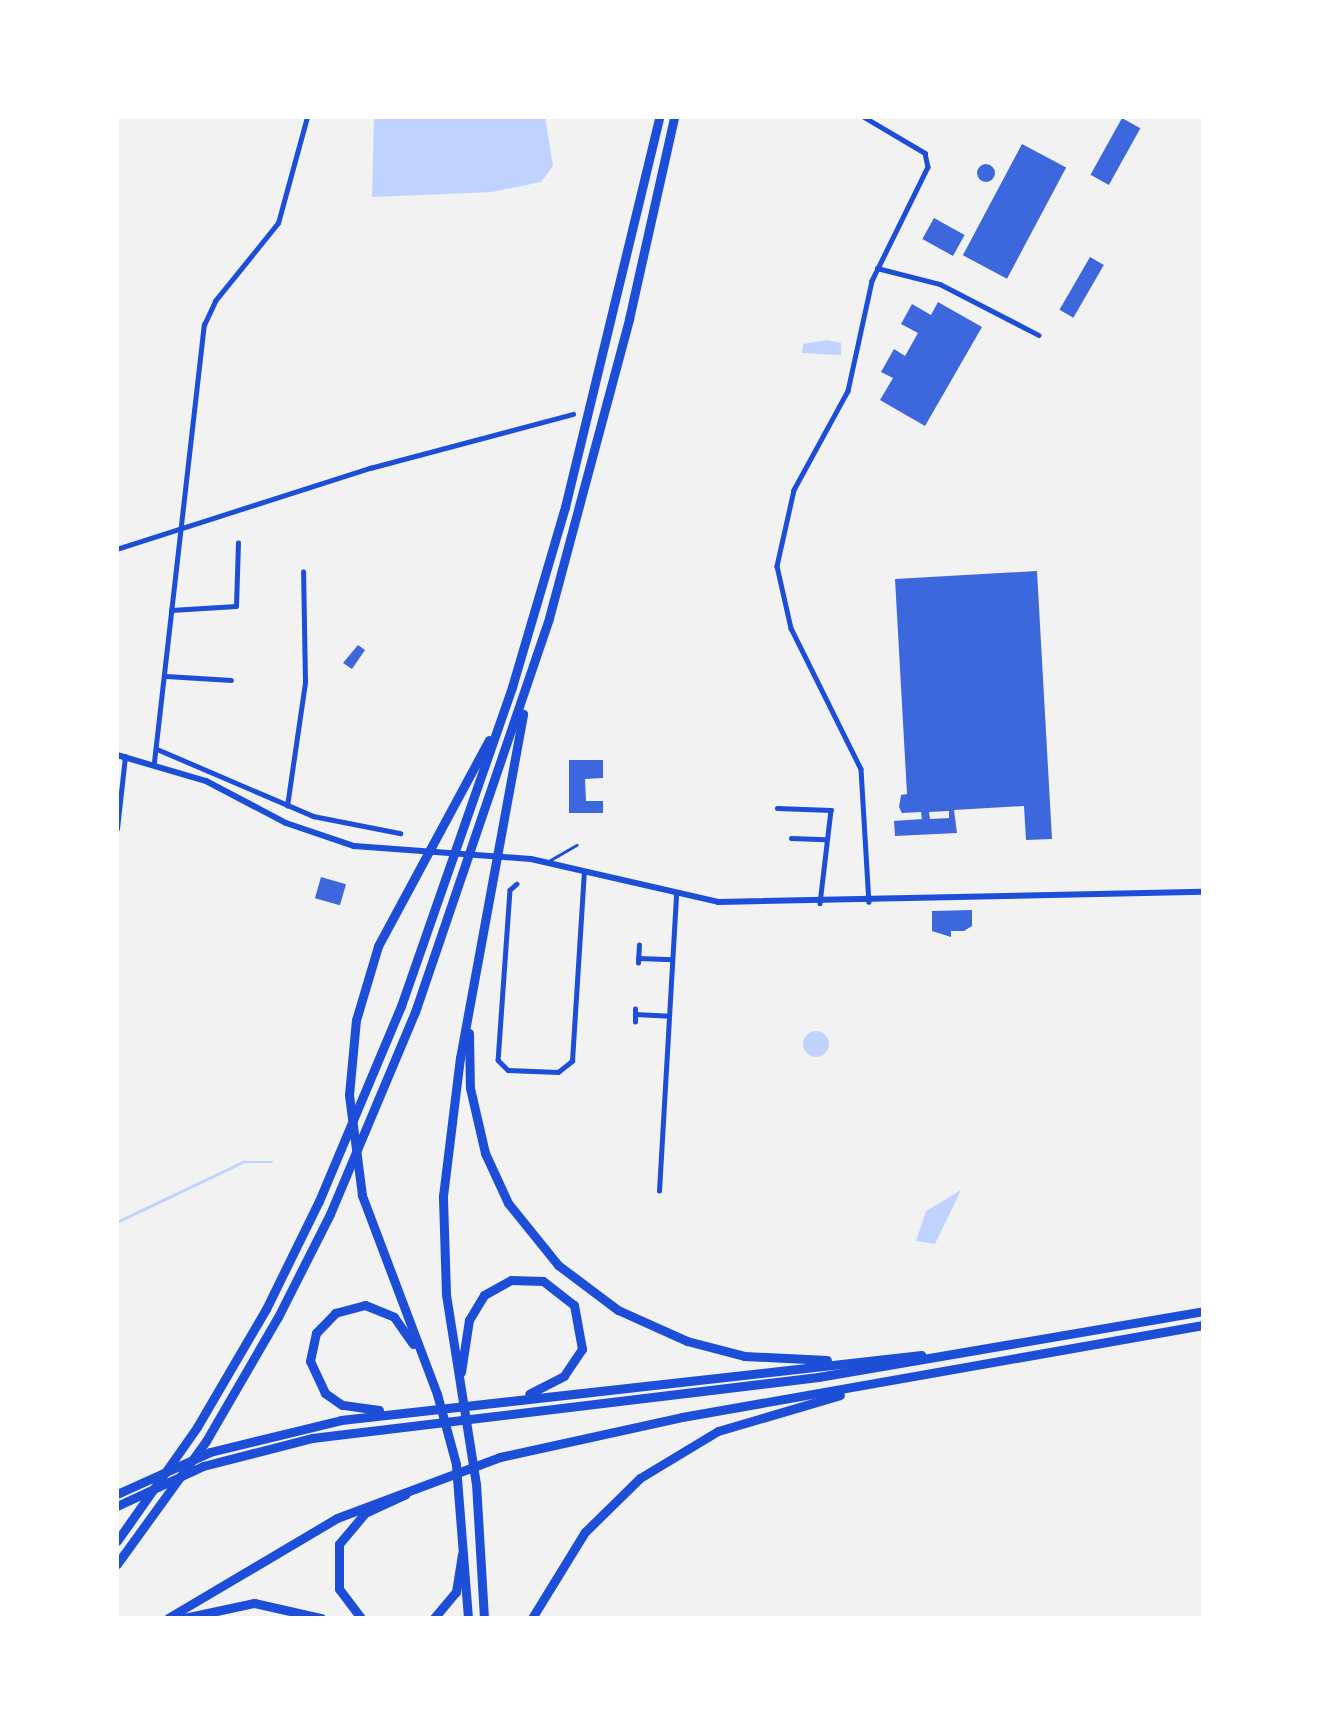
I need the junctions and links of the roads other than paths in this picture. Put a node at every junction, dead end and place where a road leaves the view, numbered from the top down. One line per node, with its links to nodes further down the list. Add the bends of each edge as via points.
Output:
1 (300, 117): 5 (street)
2 (659, 117): 16 (highway, via 599,380)
3 (674, 117): 17 (highway, via 613,383)
4 (864, 117): 6 (street, via 925,153 928,167)
5 (307, 118): 9 (street, via 278,223 205,320)
6 (877, 268): 7 (street, via 940,284); 33 (street, via 848,391 794,490 777,566 790,628 861,769)
7 (1039, 335)
8 (573, 414): 9 (street, via 383,464)
9 (179, 530): 11 (street); 13 (street)
10 (238, 542): 13 (street, via 236,606)
11 (117, 549)
12 (303, 572): 21 (street, via 305,682)
13 (172, 610): 14 (street)
14 (165, 676): 15 (street); 18 (street)
15 (231, 680)
16 (512, 687): 45 (highway, via 465,793 387,926 352,1046 352,1142 371,1225); 54 (highway, via 401,1006 320,1201 223,1385)
17 (526, 691): 37 (highway); 55 (highway, via 423,989 330,1214 222,1416)
18 (157, 748): 20 (street); 21 (street)
19 (121, 756): 20 (street); 23 (street)
20 (154, 762): 28 (street, via 321,837 398,852)
21 (287, 806): 24 (street)
22 (777, 808): 26 (street, via 831,810)
23 (117, 829)
24 (400, 833)
25 (791, 838): 26 (street)
26 (826, 839): 34 (street)
27 (577, 845): 28 (lane)
28 (546, 862): 29 (street)
29 (583, 872): 30 (street, via 572,1060 558,1072 508,1070 497,1056 510,890); 32 (street)
30 (517, 884)
31 (1203, 891): 33 (street)
32 (676, 895): 34 (street, via 746,904); 36 (street)
33 (865, 902): 34 (street)
34 (820, 903)
35 (639, 945): 36 (street, via 638,960)
36 (672, 959): 38 (street)
37 (469, 1013): 44 (highway, via 470,1087 485,1153 519,1219 576,1281 640,1323 717,1350 769,1359); 47 (highway, via 442,1221)
38 (669, 1016): 39 (street, via 635,1011); 40 (street)
39 (635, 1022)
40 (659, 1191)
41 (1203, 1311): 43 (highway)
42 (1203, 1325): 46 (highway)
43 (987, 1348): 44 (highway); 52 (highway, via 696,1394 332,1435 230,1457)
44 (871, 1360): 48 (highway)
45 (427, 1368): 49 (highway, via 400,1323 373,1306 335,1313 312,1343 314,1377 333,1400 353,1408); 53 (highway, via 460,1489)
46 (905, 1378): 50 (highway, via 582,1437); 63 (highway, via 744,1421 661,1462 585,1532)
47 (460, 1391): 48 (highway, via 466,1331 478,1302 502,1283 531,1278 555,1286 574,1305 582,1349 564,1376); 62 (highway, via 476,1484)
48 (513, 1399): 49 (highway)
49 (412, 1410): 51 (highway, via 249,1440)
50 (445, 1474): 56 (highway, via 307,1532); 59 (highway, via 365,1513 342,1536 335,1579)
51 (117, 1494)
52 (117, 1506)
53 (465, 1531): 60 (highway, via 458,1584); 61 (highway)
54 (117, 1541)
55 (117, 1564)
56 (168, 1618)
57 (184, 1618): 58 (highway, via 254,1603)
58 (321, 1618)
59 (361, 1618)
60 (434, 1618)
61 (468, 1618)
62 (484, 1618)
63 (532, 1618)

